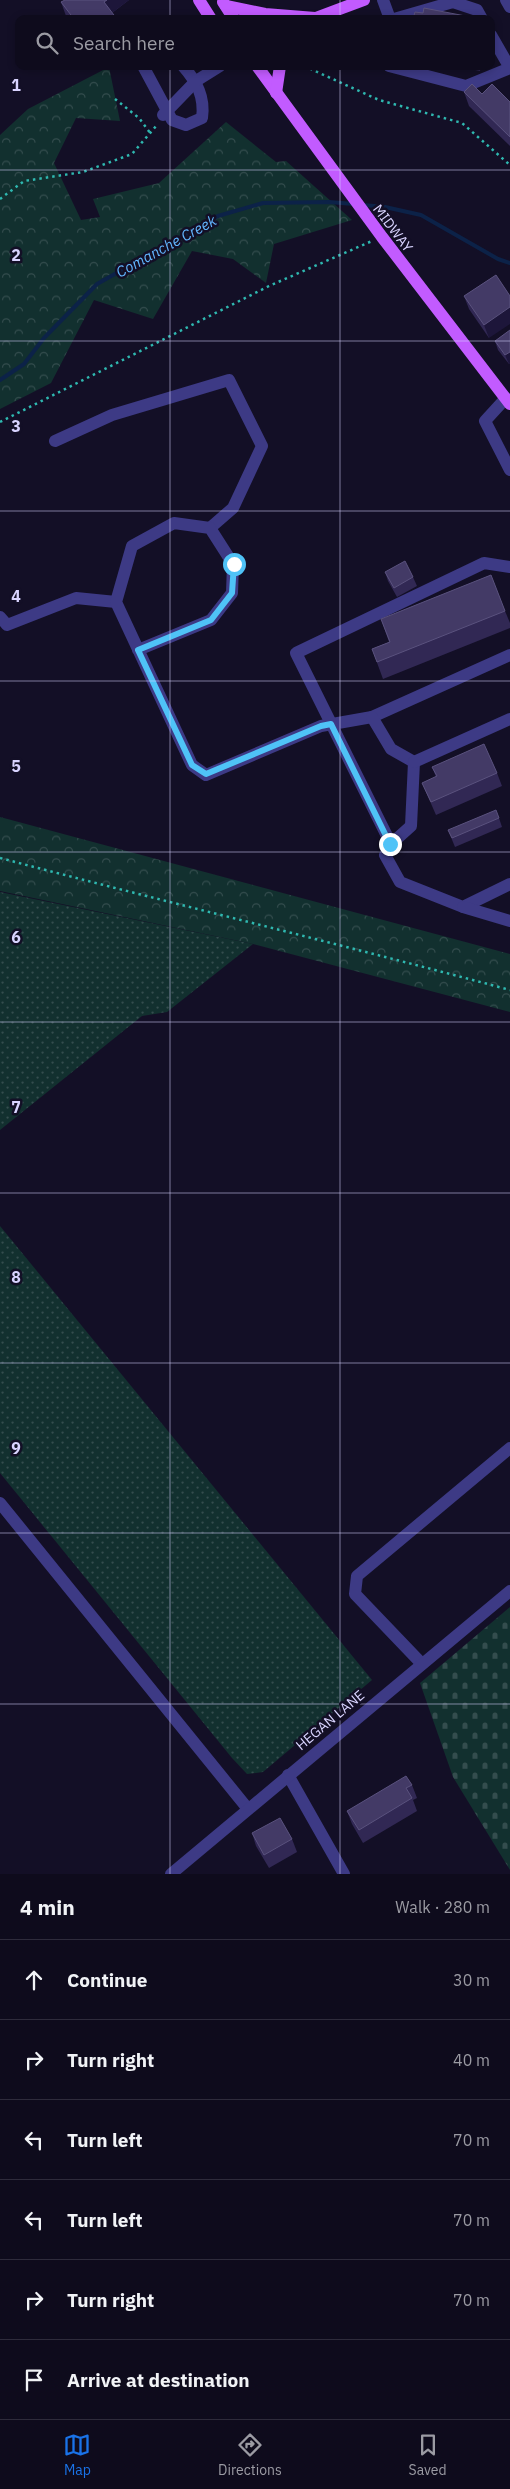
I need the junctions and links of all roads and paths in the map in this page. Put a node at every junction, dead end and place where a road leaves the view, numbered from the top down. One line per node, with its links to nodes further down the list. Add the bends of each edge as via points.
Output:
1 (198, 0): 7 (main road)
2 (364, 0): 10 (main road)
3 (383, 0): 11 (street)
4 (506, 0): 6 (street)
5 (224, 3): 8 (main road); 9 (main road)
6 (510, 7)
7 (208, 15)
8 (232, 15)
9 (278, 15)
10 (322, 15)
11 (389, 15)
12 (408, 15): 13 (street, via 453,2 477,10)
13 (480, 15)
14 (495, 42): 21 (street, via 510,68 466,86)
15 (145, 70): 25 (street)
16 (186, 70): 22 (street)
17 (214, 70): 22 (street)
18 (260, 70): 23 (main road, MIDWAY)
19 (279, 70): 23 (main road)
20 (313, 70): 27 (path, via 379,100 462,123)
21 (404, 70)
22 (196, 81): 25 (street); 25 (street, via 204,105 202,118 186,125 172,120)
23 (276, 93): 29 (main road, MIDWAY)
24 (115, 99): 26 (path, via 139,118)
25 (165, 113): 26 (path)
26 (151, 134): 28 (path, via 132,154 83,172 24,181)
27 (510, 165)
28 (0, 199)
29 (382, 237): 30 (main road, MIDWAY); 31 (path, via 269,286)
30 (508, 401): 33 (street, via 485,421)
31 (0, 422)
32 (55, 441): 34 (street, via 112,415 229,380 262,446 233,508)
33 (510, 470)
34 (210, 528): 36 (street, via 174,522 132,546); 38 (street, via 234,564 232,593 211,620)
35 (510, 568): 42 (street, via 484,563 296,653)
36 (116, 602): 37 (street, via 76,598 7,625); 38 (street)
37 (0, 617)
38 (138, 650): 42 (street, via 192,765 206,774)
39 (510, 655): 40 (street)
40 (372, 717): 42 (street); 43 (street, via 391,749)
41 (510, 719): 43 (street)
42 (331, 724): 44 (street)
43 (414, 762): 44 (street, via 411,826)
44 (390, 844): 47 (street, via 385,855 400,882)
45 (0, 858): 49 (path)
46 (510, 884): 47 (street)
47 (463, 907): 48 (street)
48 (510, 921)
49 (510, 990)
50 (510, 1448): 53 (street, via 357,1576 355,1594)
51 (0, 1504): 55 (street)
52 (510, 1591): 53 (street, HEGAN LANE)
53 (422, 1664): 54 (street, HEGAN LANE)
54 (288, 1775): 55 (street, HEGAN LANE); 57 (street)
55 (248, 1809): 56 (street, HEGAN LANE)
56 (171, 1874)
57 (344, 1874)

